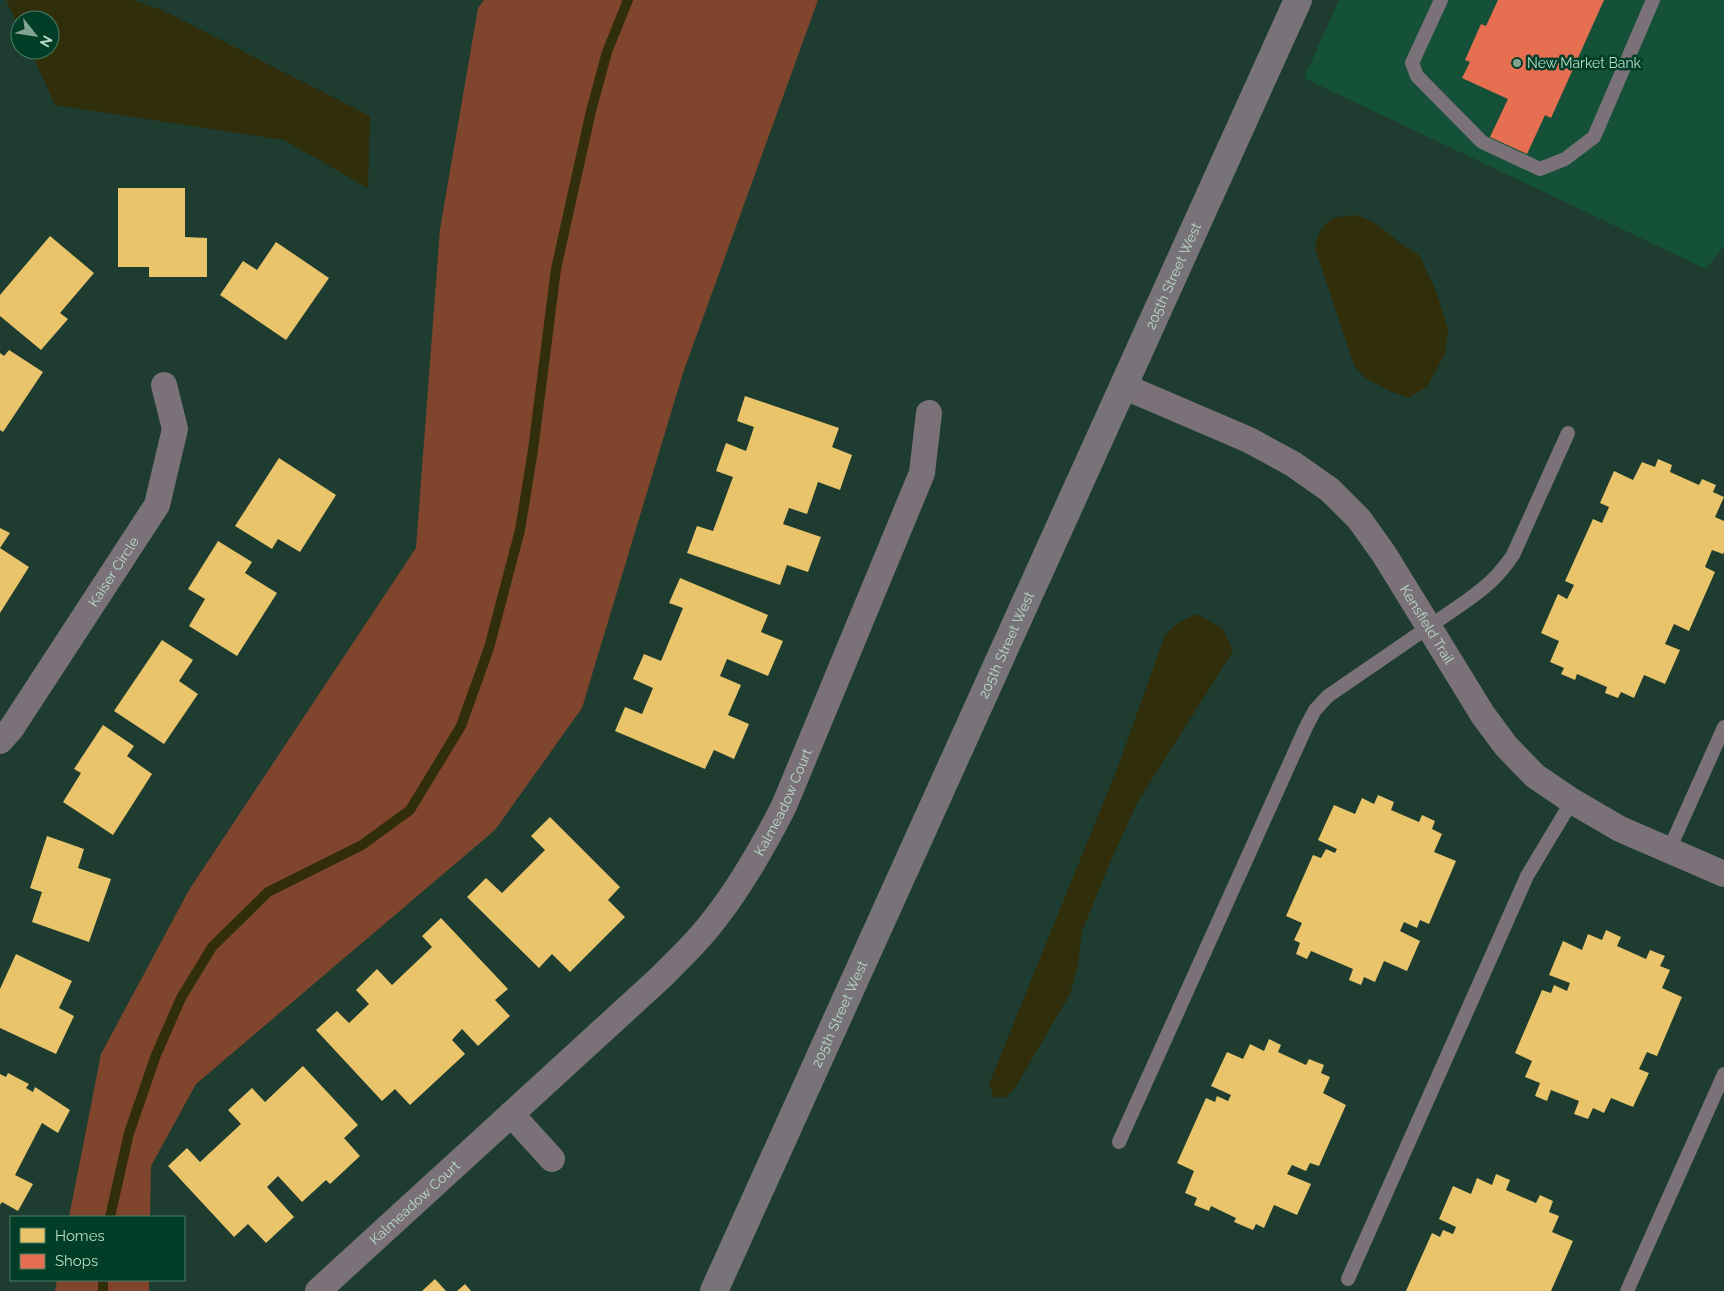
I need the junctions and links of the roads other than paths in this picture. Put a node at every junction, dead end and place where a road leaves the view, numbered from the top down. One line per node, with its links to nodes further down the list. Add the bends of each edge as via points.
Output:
1 (1298, 0): 5 (street, 205th Street West)
2 (1441, 0): 3 (lane, via 1412,63 1417,76 1482,142 1540,169 1565,159 1594,137)
3 (1653, 0)
4 (164, 385): 10 (street, Kaiser Circle, via 175,430 158,505)
5 (1123, 386): 8 (street, Kensfield Trail, via 1249,440 1293,464 1330,490 1359,518); 20 (street, 205th Street West)
6 (929, 413): 15 (street, Kalmeadow Court, via 922,473 784,806 765,843 720,913 690,948)
7 (1568, 433): 8 (lane, via 1513,555 1502,572 1487,587)
8 (1429, 628): 11 (street, Kensfield Trail, via 1506,746 1536,776); 16 (lane, via 1335,691 1315,710)
9 (1724, 727): 12 (lane)
10 (0, 741)
11 (1572, 801): 12 (street, Kensfield Trail, via 1620,829); 18 (lane, via 1527,876)
12 (1669, 850): 13 (street, Kensfield Trail)
13 (1724, 874)
14 (1724, 1074): 21 (lane)
15 (511, 1114): 17 (street); 19 (street, Kalmeadow Court)
16 (1119, 1142)
17 (552, 1159)
18 (1348, 1279)
19 (318, 1291)
20 (714, 1291)
21 (1627, 1291)

